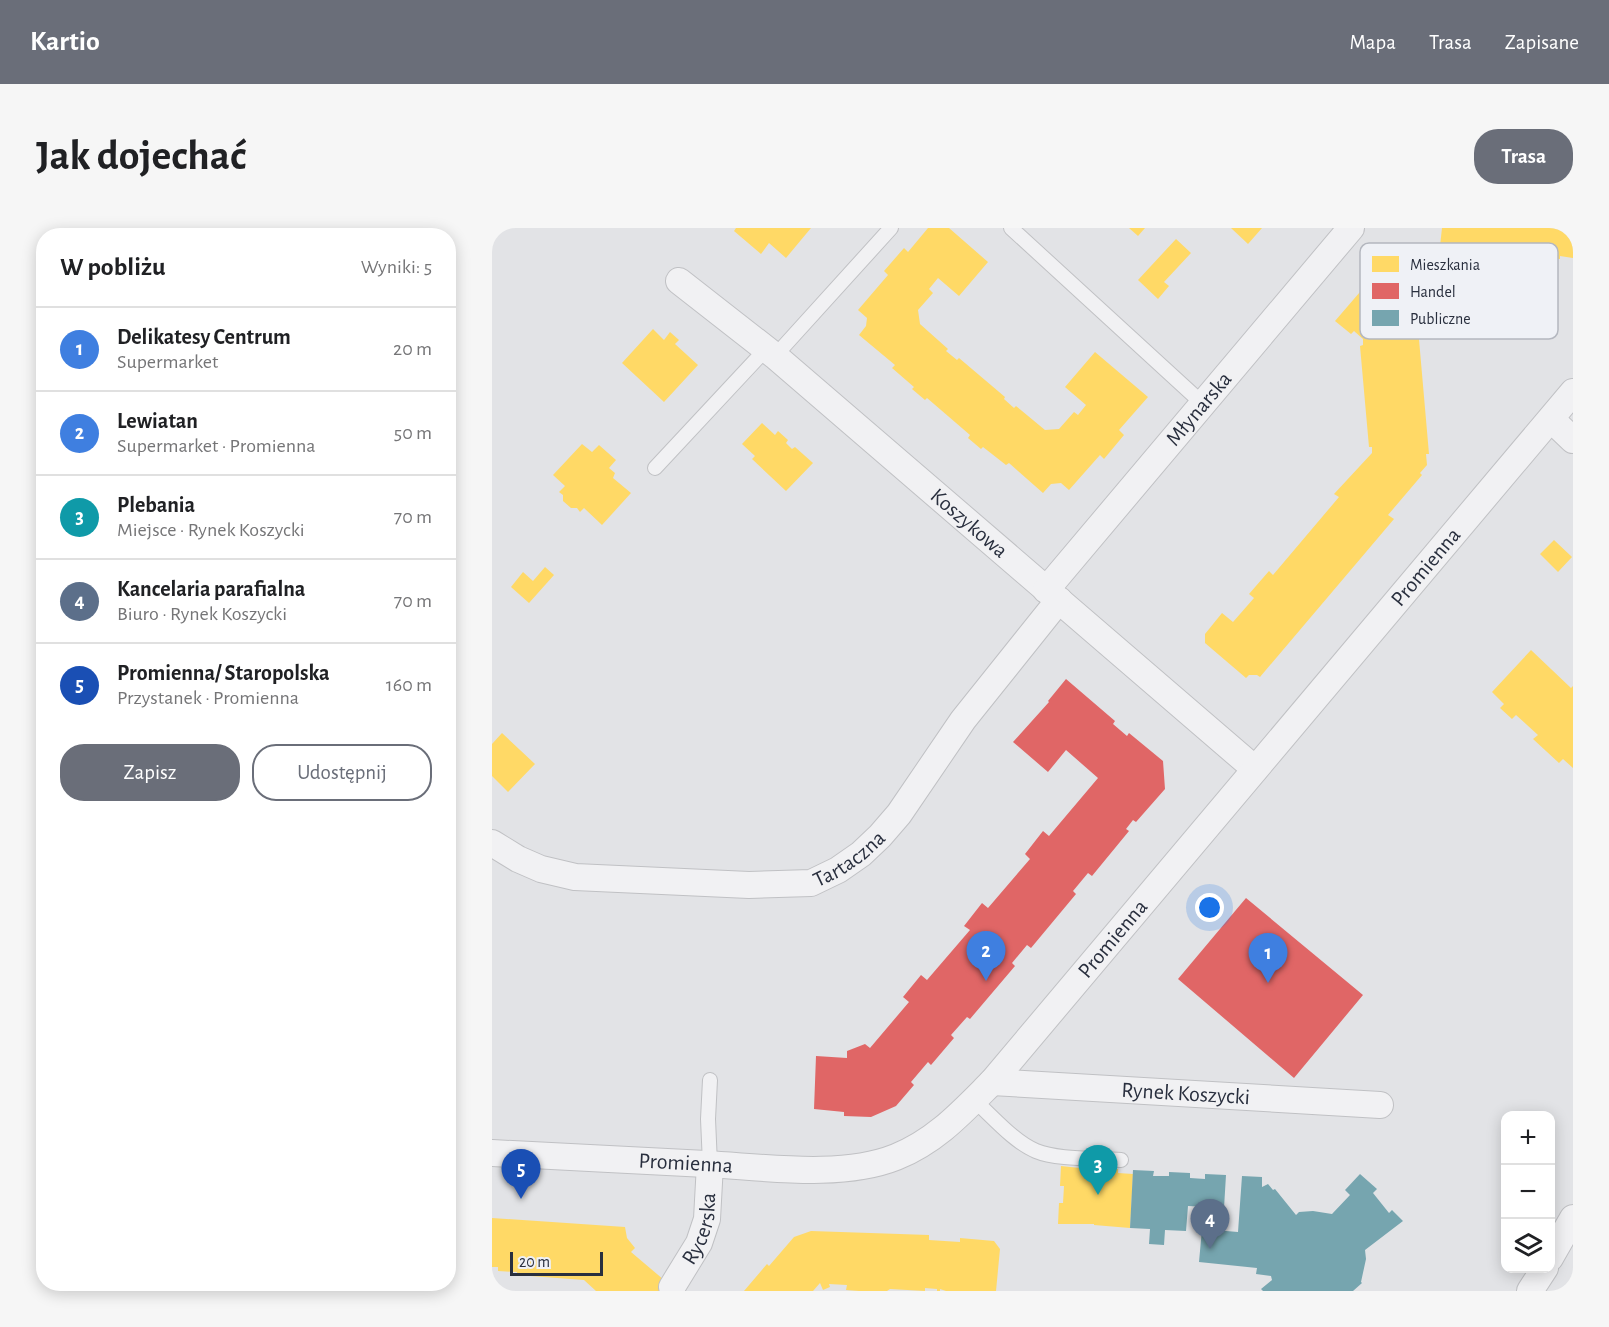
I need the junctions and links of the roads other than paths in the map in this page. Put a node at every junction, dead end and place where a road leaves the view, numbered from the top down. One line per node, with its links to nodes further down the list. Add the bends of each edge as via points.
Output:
1 (891, 228): 5 (lane)
2 (1011, 228): 7 (lane)
3 (1351, 228): 7 (street, Młynarska)
4 (678, 281): 5 (street, Koszykowa)
5 (771, 353): 10 (lane); 11 (street, Koszykowa)
6 (1573, 392): 8 (street, Promienna)
7 (1202, 403): 11 (street, Młynarska)
8 (1551, 419): 9 (street); 12 (street, Promienna)
9 (1573, 440)
10 (656, 468)
11 (1053, 595): 12 (street, Koszykowa); 13 (street, Tartaczna, via 899,814 861,854 811,883 748,885 575,877 540,869)
12 (1255, 769): 15 (street, Promienna)
13 (492, 843)
14 (710, 1080): 19 (lane)
15 (983, 1091): 16 (street, Rynek Koszycki); 18 (lane, via 1018,1139 1033,1150); 19 (street, Promienna, via 927,1142 875,1163 776,1169)
16 (1380, 1105)
17 (492, 1153): 19 (street, Promienna)
18 (1121, 1160)
19 (710, 1164): 23 (street, Rycerska, via 707,1219 699,1243)
20 (1573, 1218): 21 (street)
21 (1555, 1251)
22 (1542, 1273): 24 (street)
23 (672, 1287)
24 (1530, 1291)

